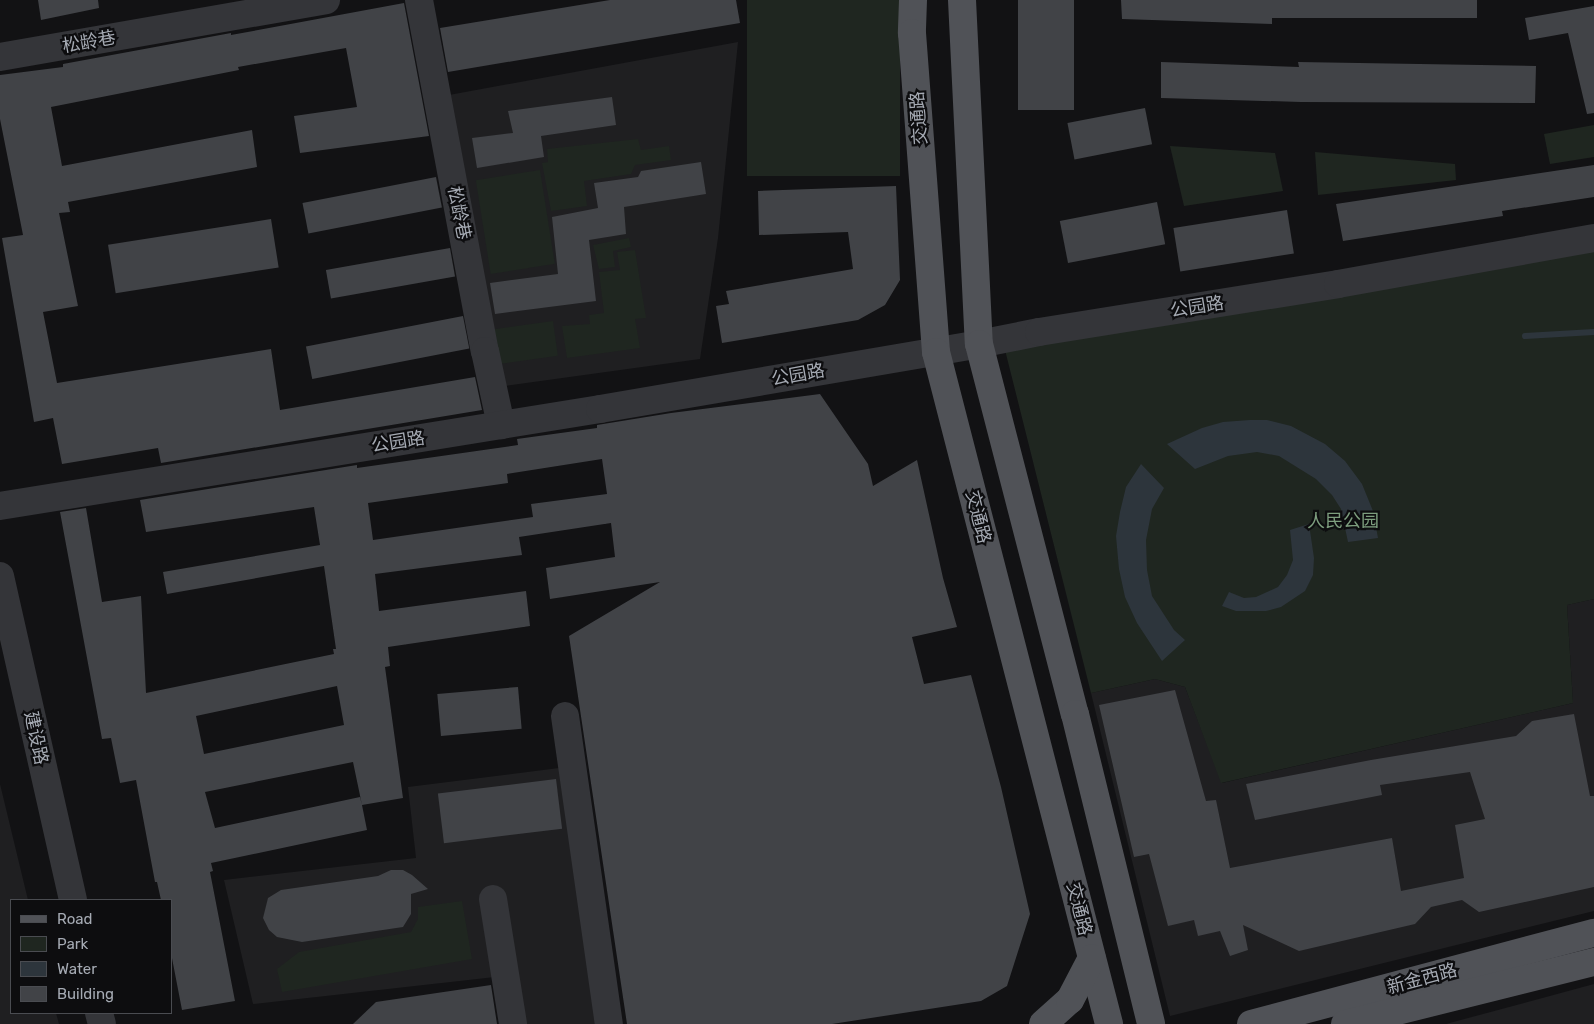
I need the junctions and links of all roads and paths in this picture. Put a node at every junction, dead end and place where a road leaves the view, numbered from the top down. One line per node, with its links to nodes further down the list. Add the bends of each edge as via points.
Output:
1 (326, 0): 5 (street, 松龄巷)
2 (419, 0): 9 (street, 松龄巷, via 485,351)
3 (913, 0): 8 (main road, 交通路, via 912,34)
4 (962, 0): 7 (main road)
5 (0, 57)
6 (1594, 238): 7 (street, 公园路)
7 (979, 344): 8 (street, 公园路); 24 (main road, via 1073,705)
8 (936, 352): 9 (street, 公园路); 18 (main road, 交通路)
9 (502, 425): 10 (street, 公园路)
10 (0, 506)
11 (0, 576): 15 (street, 建设路)
12 (0, 648): 14 (street, 建设路)
13 (565, 716): 21 (street)
14 (56, 899)
15 (73, 899)
16 (493, 899): 20 (street)
17 (1594, 933): 25 (main road, 新金西路)
18 (1092, 958): 22 (main road, via 1070,1000); 23 (main road, 交通路)
19 (1594, 962): 26 (main road, 新金西路)
20 (513, 1024)
21 (608, 1024)
22 (1043, 1024)
23 (1109, 1024)
24 (1151, 1024)
25 (1250, 1024)
26 (1348, 1024)

